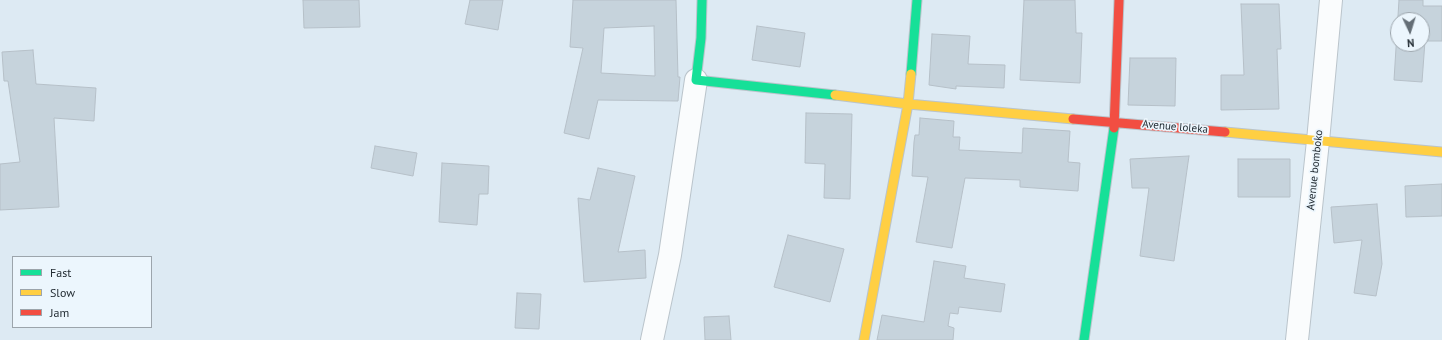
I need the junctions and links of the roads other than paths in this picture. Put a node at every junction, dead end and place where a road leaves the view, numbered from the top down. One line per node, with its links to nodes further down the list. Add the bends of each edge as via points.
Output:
1 (702, 0): 5 (street)
2 (917, 0): 6 (street)
3 (1118, 0): 7 (street)
4 (1331, 0): 8 (street, Avenue bomboko)
5 (696, 80): 6 (street, Avenue loleka); 10 (street, via 670,255)
6 (908, 104): 7 (street, Avenue loleka); 11 (street)
7 (1115, 122): 8 (street, Avenue loleka); 12 (street)
8 (1318, 140): 9 (street, Avenue loleka); 13 (street, Avenue bomboko)
9 (1442, 152)
10 (652, 340)
11 (864, 340)
12 (1084, 340)
13 (1297, 340)

